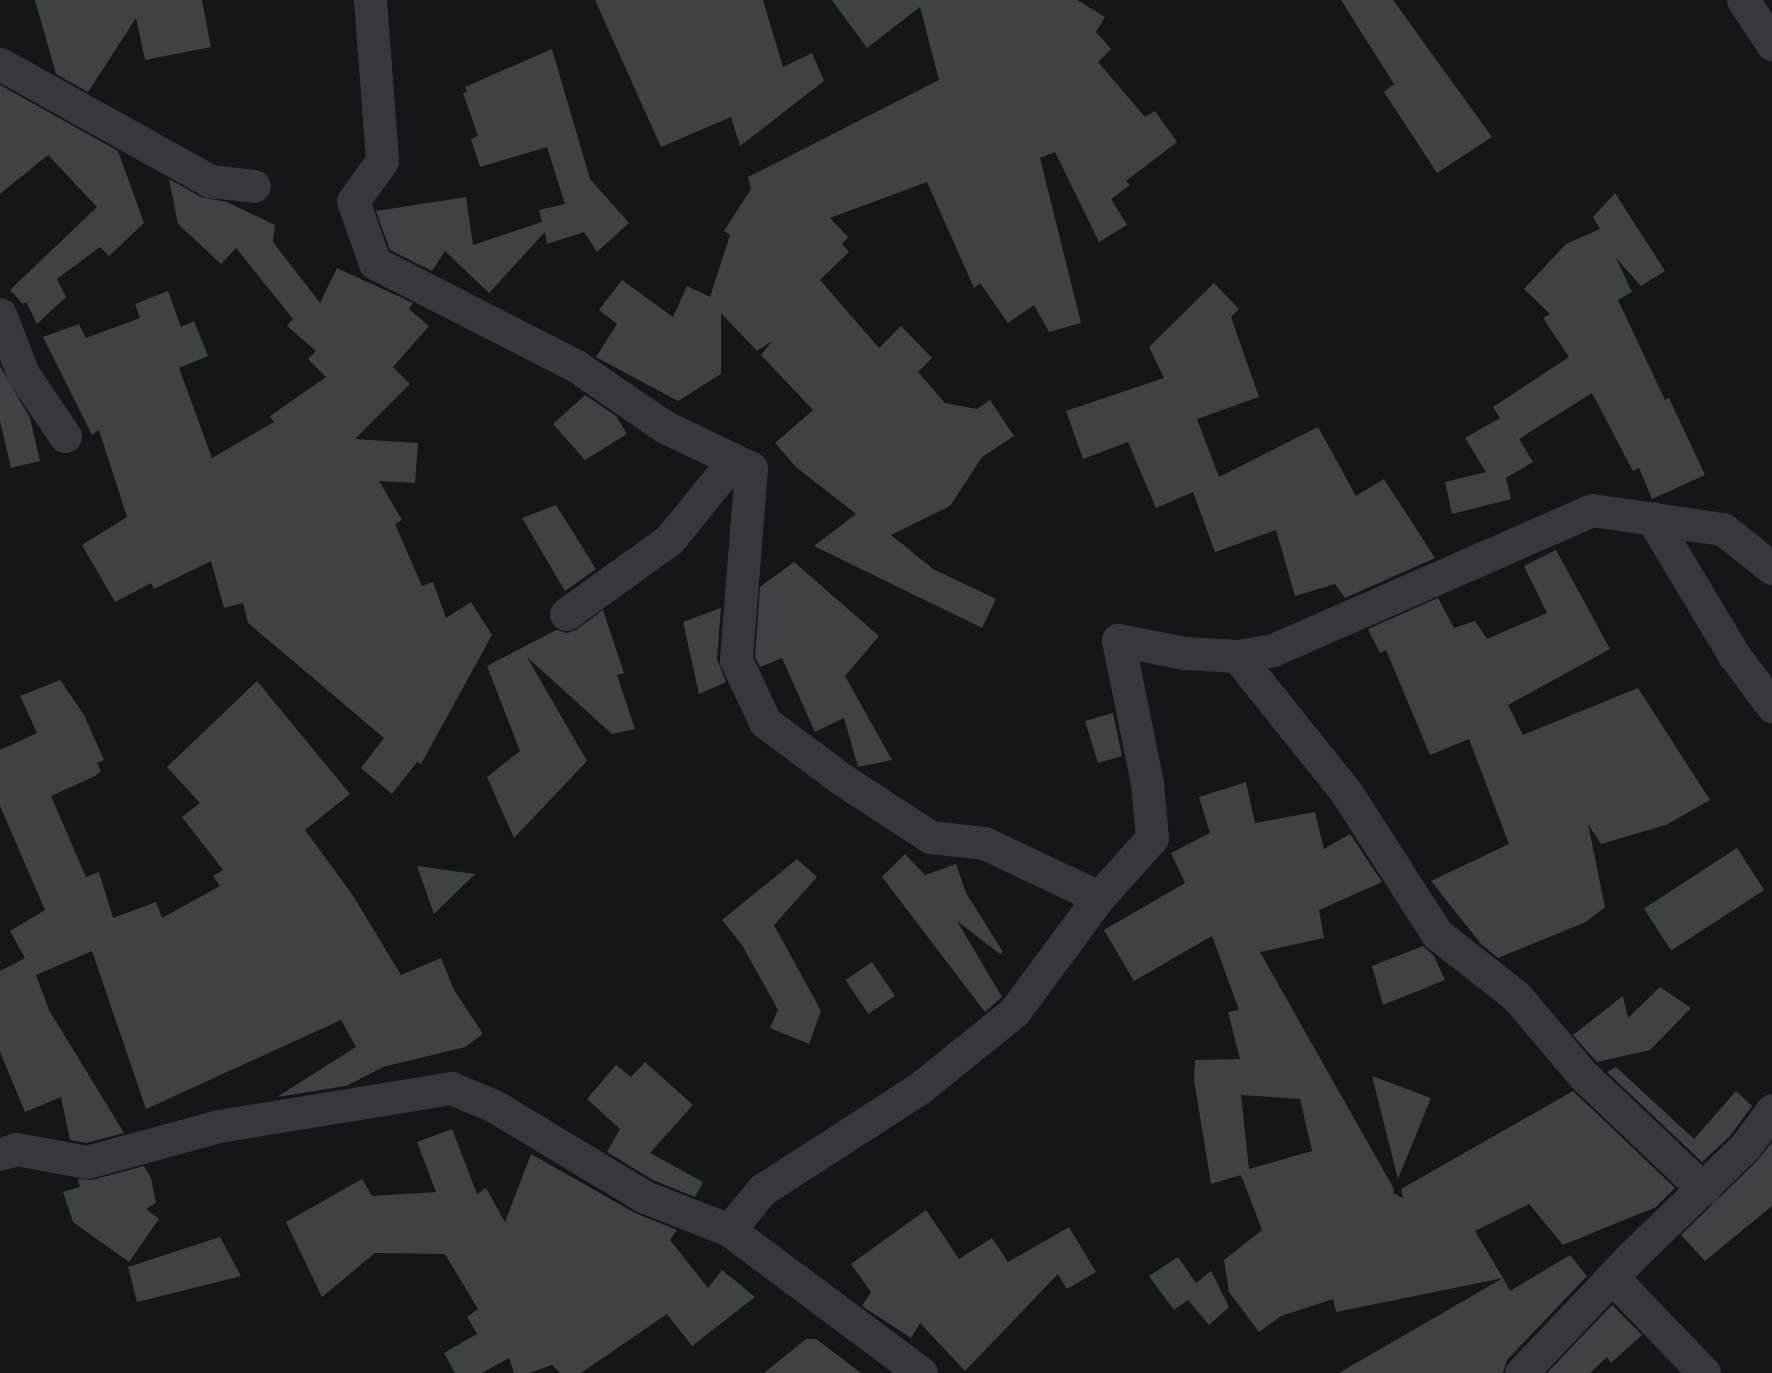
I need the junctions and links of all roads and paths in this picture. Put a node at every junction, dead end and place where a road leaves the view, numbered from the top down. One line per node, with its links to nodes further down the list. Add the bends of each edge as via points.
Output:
1 (370, 0): 8 (street, via 382,161 353,201 375,263 576,366 665,427)
2 (1743, 0): 3 (street)
3 (1772, 44)
4 (0, 64): 5 (street, via 210,181)
5 (254, 186)
6 (0, 314): 7 (street, via 23,374)
7 (65, 436)
8 (734, 460): 11 (street, via 669,540); 14 (street, via 752,468 736,660 765,722 840,778 930,837 984,843)
9 (1652, 518): 10 (street, via 1723,529); 12 (street, via 1592,510 1273,650); 13 (street, via 1734,655)
10 (1772, 568)
11 (566, 614)
12 (1237, 656): 14 (street, via 1185,653 1118,640 1147,783 1152,838); 17 (street, via 1346,792 1437,934 1516,996 1583,1075)
13 (1772, 706)
14 (1099, 897): 18 (street, via 1014,1012 921,1087 762,1190)
15 (1772, 1110): 17 (street, via 1744,1148)
16 (0, 1154): 18 (street, via 16,1149 87,1162 219,1126 451,1088 494,1106 645,1197)
17 (1703, 1189): 19 (street)
18 (729, 1230): 20 (street)
19 (1612, 1277): 21 (street); 22 (street)
20 (921, 1373)
21 (1521, 1373)
22 (1704, 1373)

